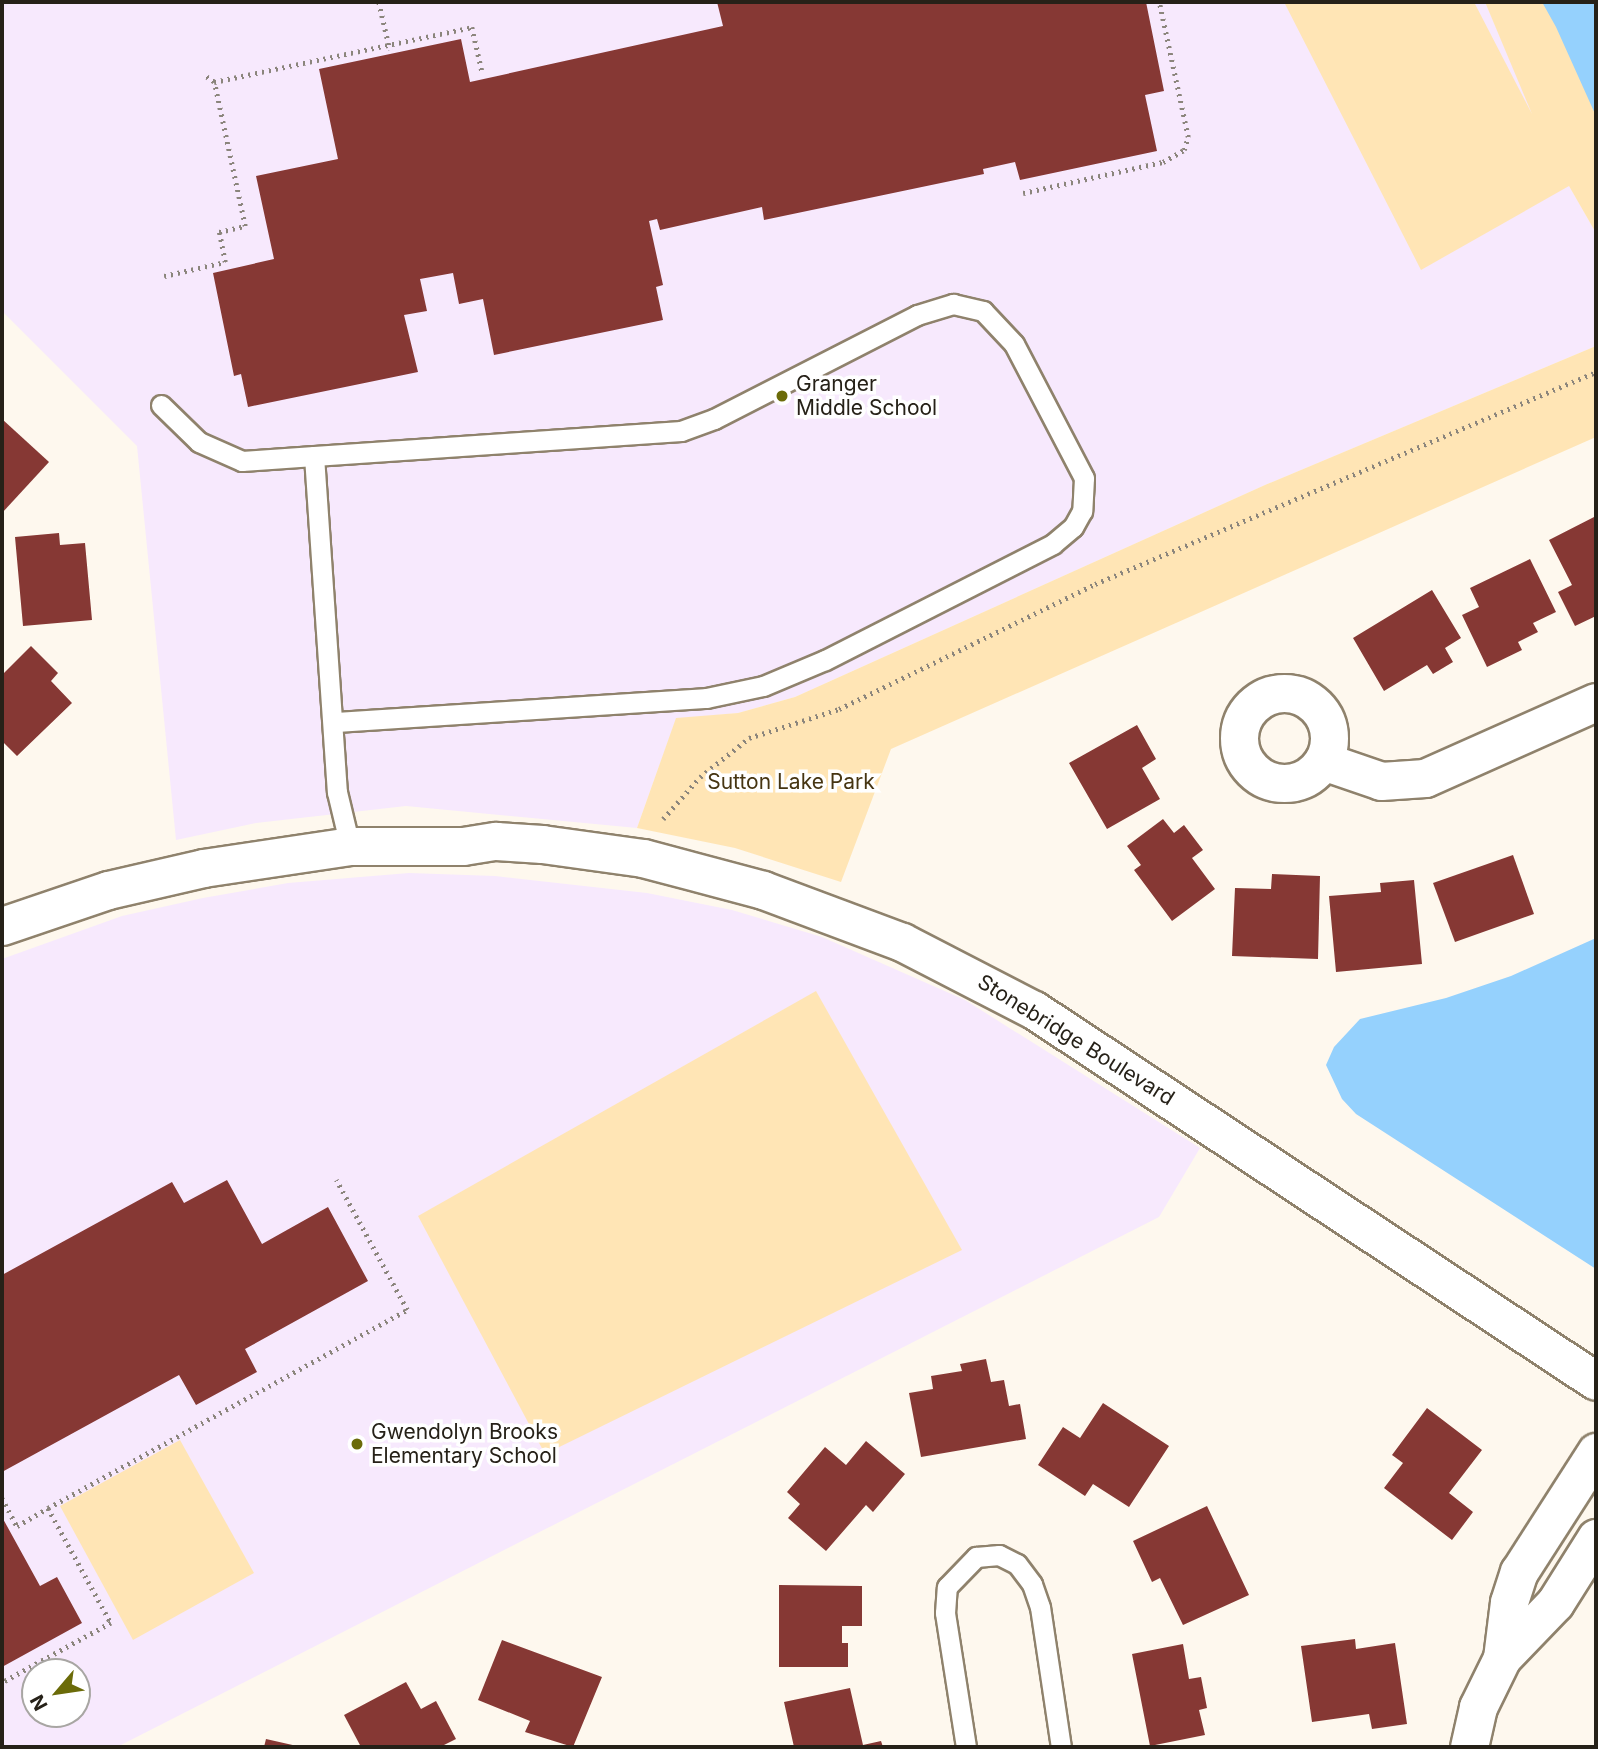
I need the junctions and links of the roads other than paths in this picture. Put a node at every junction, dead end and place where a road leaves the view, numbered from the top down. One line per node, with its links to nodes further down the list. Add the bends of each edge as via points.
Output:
1 (161, 405): 2 (lane, via 199,442 242,461)
2 (314, 456): 4 (lane); 4 (lane, via 681,431 917,315 953,304 983,312 1014,344 1084,478 1082,511 1073,527 1053,544 825,660 763,686 706,698)
3 (1596, 702): 5 (street, via 1424,778 1381,780)
4 (334, 722): 6 (lane, via 337,792)
5 (1323, 761)
6 (350, 846): 7 (street, Stonebridge Boulevard, via 203,867 108,890); 8 (street, Stonebridge Boulevard, via 463,846 496,841 643,858 763,890 902,942 1034,1010)
7 (2, 926)
8 (1596, 1381)
9 (1596, 1452): 11 (street, via 1520,1573 1509,1602)
10 (1596, 1538): 11 (street, via 1555,1603)
11 (1502, 1658): 14 (street, via 1478,1707)
12 (966, 1747): 13 (lane, via 945,1614 947,1587 976,1557 999,1555 1017,1564 1032,1584 1040,1607)
13 (1061, 1747)
14 (1469, 1747)

